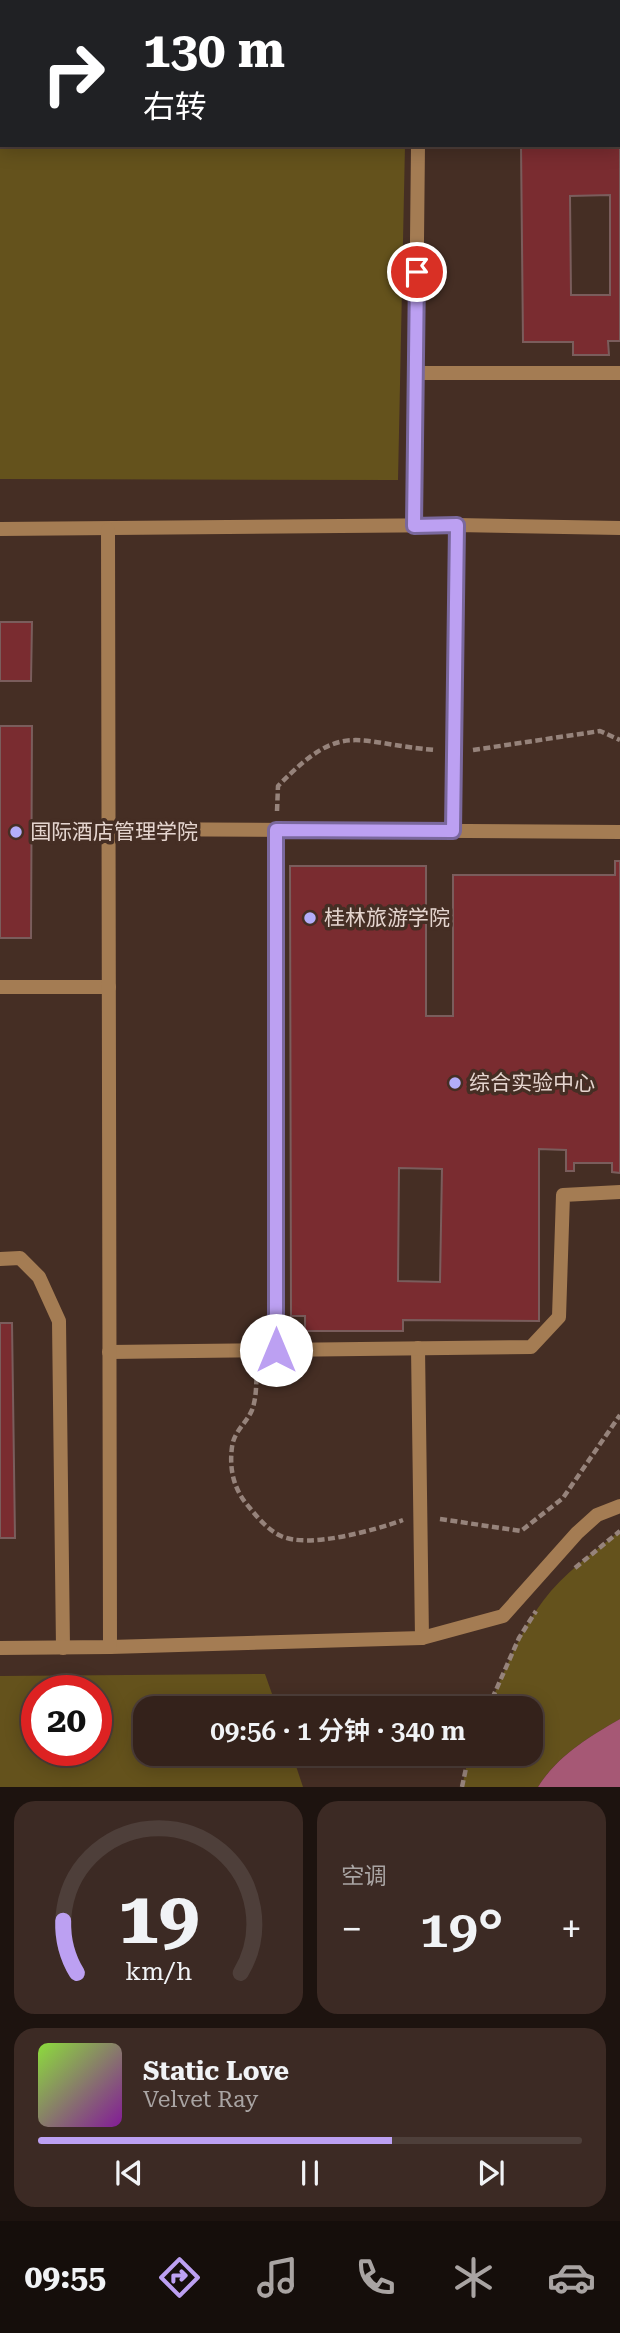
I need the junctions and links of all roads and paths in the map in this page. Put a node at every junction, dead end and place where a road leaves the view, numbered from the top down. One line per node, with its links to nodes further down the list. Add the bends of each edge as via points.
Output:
1 (418, 147): 2 (street)
2 (416, 373): 3 (street); 5 (street)
3 (620, 373)
4 (457, 525): 5 (street); 6 (street); 10 (street)
5 (414, 526): 8 (street)
6 (620, 528)
7 (0, 529): 8 (street)
8 (108, 530): 11 (street)
9 (620, 740): 10 (path, via 600,731)
10 (454, 752): 12 (path, via 342,739 305,758 278,786); 13 (street)
11 (109, 829): 12 (street); 16 (street)
12 (276, 830): 13 (street); 21 (street, via 272,1085)
13 (453, 831): 14 (street)
14 (620, 832)
15 (0, 987): 16 (street)
16 (109, 987): 22 (street)
17 (620, 1192): 19 (street, via 564,1195 559,1317 531,1347)
18 (0, 1259): 32 (street, via 19,1258 39,1277 59,1321)
19 (418, 1348): 21 (street); 25 (street)
20 (259, 1350): 21 (street); 22 (street); 25 (path, via 255,1399 236,1431 232,1476 238,1495 261,1522 298,1540 368,1532)
21 (276, 1350)
22 (109, 1352): 30 (street)
23 (620, 1415): 25 (path, via 563,1498 521,1531)
24 (620, 1506): 29 (street, via 597,1515 577,1533 503,1616)
25 (421, 1519): 29 (street)
26 (620, 1531): 27 (path)
27 (566, 1575)
28 (543, 1601): 33 (path, via 519,1638)
29 (422, 1638): 30 (street)
30 (110, 1647): 32 (street)
31 (0, 1648): 32 (street)
32 (63, 1648)
33 (493, 1696)
34 (466, 1766): 35 (path)
35 (462, 1787)

